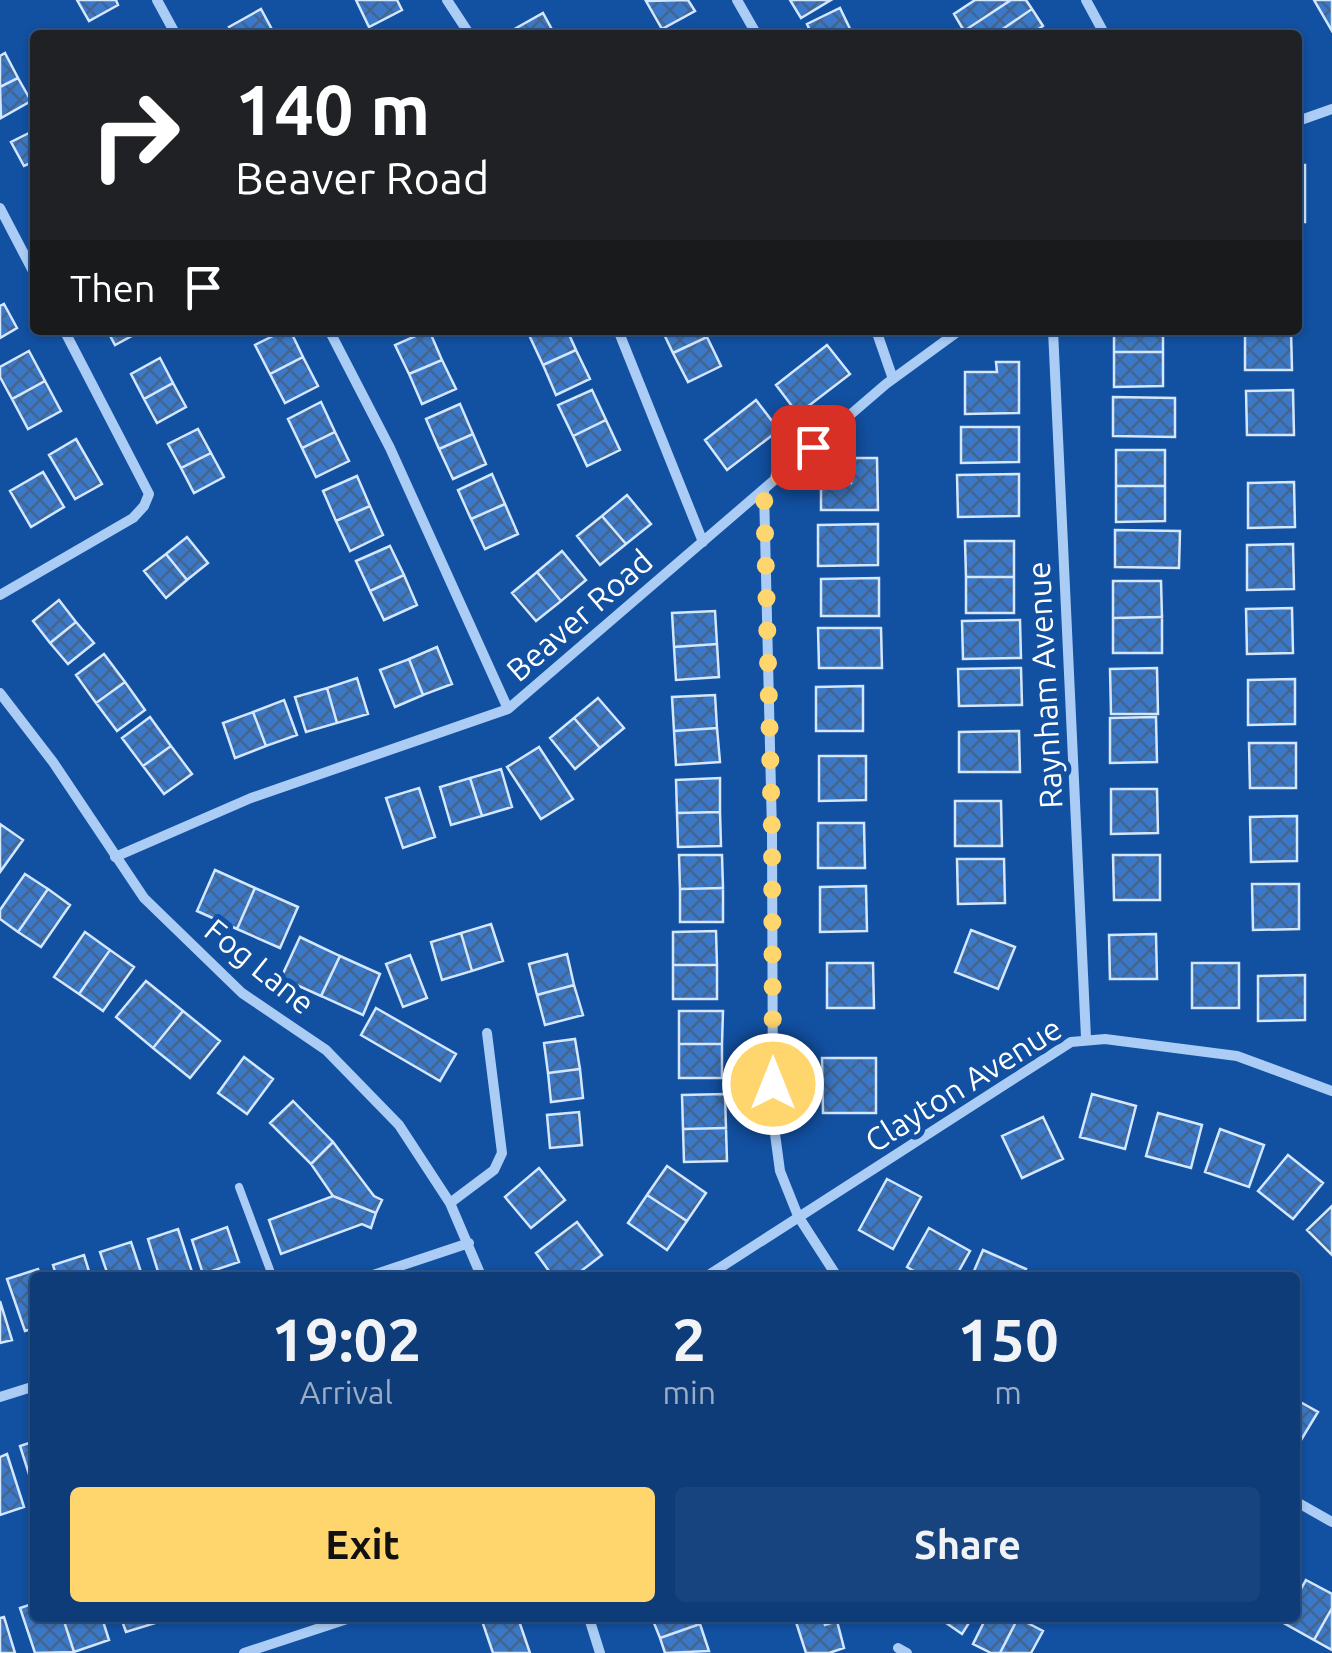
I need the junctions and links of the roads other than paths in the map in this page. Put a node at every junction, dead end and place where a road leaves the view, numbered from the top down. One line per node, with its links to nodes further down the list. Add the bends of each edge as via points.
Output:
1 (158, 0): 5 (street)
2 (447, 0): 6 (street)
3 (737, 0): 7 (street)
4 (1086, 0): 8 (street)
5 (173, 30)
6 (467, 30)
7 (754, 30)
8 (1102, 30)
9 (1332, 109): 10 (street)
10 (1302, 119)
11 (0, 208): 12 (street)
12 (30, 265)
13 (67, 335): 22 (street, via 149,494 132,518)
14 (332, 335): 24 (street)
15 (620, 335): 21 (street)
16 (878, 335): 19 (street)
17 (953, 335): 19 (street, Beaver Road)
18 (1053, 335): 27 (street, Raynham Avenue)
19 (892, 379): 20 (street, Beaver Road)
20 (764, 489): 21 (street, Beaver Road); 31 (street, via 773,1119 780,1171)
21 (703, 542): 24 (street, Beaver Road)
22 (0, 595)
23 (0, 694): 25 (street, Fog Lane)
24 (508, 709): 25 (street, Beaver Road, via 251,798)
25 (115, 858): 30 (street, Fog Lane, via 144,898 219,973 326,1050 370,1091)
26 (488, 1033): 30 (street, via 502,1153 494,1170)
27 (1086, 1038): 28 (street, Clayton Avenue, via 1237,1056); 31 (street, Clayton Avenue)
28 (1332, 1091)
29 (239, 1187): 33 (lane)
30 (450, 1203): 32 (street, Fog Lane)
31 (798, 1216): 36 (street, Clayton Avenue); 37 (street)
32 (469, 1243): 34 (street); 35 (street, Fog Lane)
33 (271, 1272)
34 (382, 1272)
35 (480, 1272)
36 (713, 1272)
37 (834, 1272)
38 (30, 1388): 39 (street)
39 (0, 1397)
40 (1300, 1504): 41 (street)
41 (1332, 1522)
42 (338, 1622): 44 (street)
43 (590, 1622): 45 (street)
44 (244, 1653)
45 (600, 1653)

